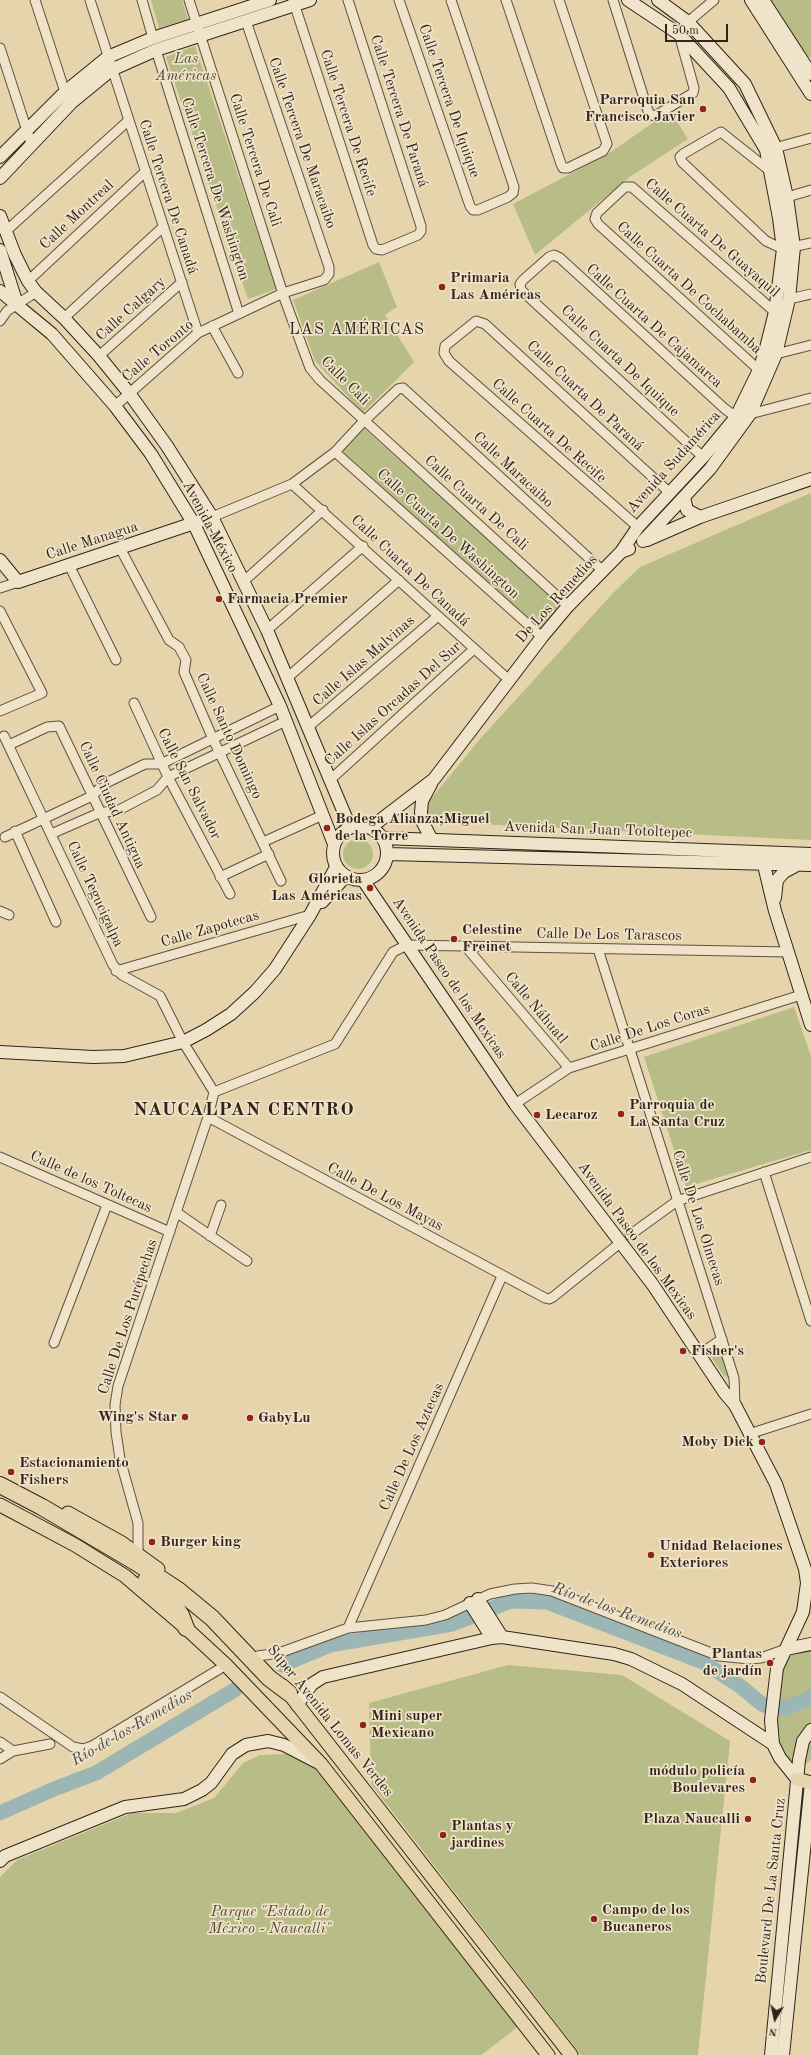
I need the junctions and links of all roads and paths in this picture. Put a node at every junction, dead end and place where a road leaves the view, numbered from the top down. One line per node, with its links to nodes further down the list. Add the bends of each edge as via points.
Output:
1 (35, 0): 31 (street)
2 (90, 0): 28 (street, Calle Tercera De Canadá)
3 (142, 0): 25 (street)
4 (189, 0): 22 (street, Calle Tercera De Cali)
5 (270, 0): 19 (main road)
6 (310, 0): 18 (main road)
7 (348, 0): 50 (street, Calle Tercera De Paraná, via 421,231 418,235 382,250)
8 (400, 0): 9 (street, Calle Tercera De Iquique, via 467,199 473,210 478,210 508,197 514,193 514,187)
9 (451, 0)
10 (506, 0): 11 (street, via 563,168 606,148 607,144)
11 (559, 0)
12 (613, 0): 23 (street, via 651,115 656,116 693,93 694,88)
13 (628, 0): 23 (main road, Avenida Sudamérica)
14 (658, 0): 21 (main road, Avenida Sudamérica)
15 (714, 0): 21 (street)
16 (751, 0): 32 (main road)
17 (763, 0): 30 (main road)
18 (294, 2): 20 (main road); 50 (street, Calle Tercera De Recife)
19 (241, 5): 22 (main road)
20 (246, 21): 24 (main road); 52 (street, Calle Tercera De Maracaibo)
21 (688, 22): 23 (street); 37 (main road, Avenida Sudamérica, via 745,84)
22 (196, 24): 24 (street, Calle Tercera De Cali); 25 (main road)
23 (679, 34): 37 (main road, Avenida Sudamérica, via 729,88)
24 (200, 36): 27 (main road); 58 (street, Calle Tercera De Cali)
25 (153, 38): 28 (main road)
26 (0, 48): 34 (street)
27 (156, 50): 29 (main road); 63 (street, Calle Tercera De Washington)
28 (108, 57): 29 (street, Calle Tercera De Canadá); 31 (main road)
29 (111, 70): 33 (street, Calle Tercera De Canadá); 36 (main road, via 72,102)
30 (811, 74)
31 (64, 92): 34 (main road)
32 (811, 94)
33 (129, 120): 40 (street, Calle Tercera De Canadá); 47 (street)
34 (26, 130): 36 (street); 38 (main road)
35 (811, 138): 37 (street)
36 (31, 143): 41 (main road)
37 (771, 149): 39 (main road, Avenida Sudamérica)
38 (0, 157)
39 (776, 170): 43 (main road, Avenida Sudamérica); 49 (main road, Avenida Sudamérica, via 779,218); 49 (street, via 720,132 680,157 682,162 766,240)
40 (146, 171): 46 (street, Calle Tercera De Canadá); 53 (street, Calle Montreal)
41 (0, 178)
42 (811, 190): 43 (street)
43 (787, 197): 49 (main road, Avenida Sudamérica)
44 (0, 216): 47 (main road)
45 (595, 219): 62 (street, Calle Cuarta De Guayaquil, via 597,213 629,186); 72 (street, Calle Cuarta De Cochabamba)
46 (163, 227): 54 (street, Calle Tercera De Canadá); 64 (street)
47 (6, 231): 51 (main road)
48 (811, 243): 49 (street)
49 (788, 248): 60 (main road, Avenida Sudamérica); 62 (main road, Avenida Sudamérica)
50 (376, 249)
51 (5, 258): 53 (main road, Avenida México); 61 (main road)
52 (330, 274): 58 (street, Calle Toronto, via 324,280)
53 (28, 281): 57 (main road, Avenida México)
54 (182, 282): 67 (street, Calle Tercera De Canadá); 71 (street, Calle Calgary)
55 (520, 284): 78 (street, Calle Cuarta De Cajamarca, via 549,257 554,255 560,258); 81 (street, Calle Cuarta De Iquique, via 521,290)
56 (0, 291): 61 (main road, Avenida México)
57 (36, 292): 61 (street); 64 (main road, Avenida México)
58 (283, 293): 63 (street, Calle Toronto); 79 (street, Calle Cali, via 310,368)
59 (811, 294): 60 (street)
60 (790, 299): 70 (main road, Avenida Sudamérica)
61 (16, 304): 65 (street, via 7,310); 76 (main road, Avenida México, via 52,334)
62 (775, 312): 70 (main road, Avenida Sudamérica)
63 (239, 314): 66 (street, Calle Toronto)
64 (64, 318): 71 (main road, Avenida México)
65 (0, 321)
66 (212, 326): 67 (street, Calle Toronto); 73 (street)
67 (198, 333): 74 (street, Calle Toronto)
68 (811, 345): 70 (street)
69 (444, 353): 84 (street, Calle Cuarta De Paraná, via 445,346 476,321 480,321); 91 (street, Calle Cuarta De Recife, via 449,361)
70 (771, 353): 72 (main road, Avenida Sudamérica)
71 (99, 356): 74 (main road, Avenida México)
72 (764, 371): 77 (main road, Avenida Sudamérica); 78 (main road, Avenida Sudamérica)
73 (238, 373)
74 (129, 393): 76 (street, Calle Toronto); 89 (main road, Avenida México, via 167,446)
75 (811, 398): 77 (street)
76 (115, 406): 90 (main road, Avenida México, via 151,454)
77 (750, 414): 85 (main road, Avenida Sudamérica, via 710,469)
78 (736, 417): 81 (main road, Avenida Sudamérica)
79 (365, 420): 80 (street); 98 (street, Calle Maracaibo, via 398,389 403,388); 104 (street, Calle Cuarta De Cali)
80 (335, 452): 83 (street); 109 (street, Calle Cuarta De Washington)
81 (703, 457): 84 (main road, Avenida Sudamérica)
82 (811, 479): 88 (main road, De Los Remedios)
83 (292, 484): 86 (street, Calle Cuarta De Canadá); 89 (street)
84 (670, 493): 87 (main road, Avenida Sudamérica)
85 (684, 497): 88 (main road, via 687,510); 92 (main road, Avenida Sudamérica)
86 (323, 510): 93 (street, Calle Cuarta De Canadá); 101 (street)
87 (651, 513): 91 (main road, Avenida Sudamérica); 92 (main road, via 652,522)
88 (700, 517): 92 (main road, De Los Remedios)
89 (212, 518): 90 (main road, Calle Managua); 101 (main road, Avenida México)
90 (194, 524): 94 (main road, Calle Managua); 106 (main road, Avenida México)
91 (638, 528): 95 (main road, Avenida Sudamérica)
92 (660, 530): 95 (main road, De Los Remedios, via 643,542)
93 (363, 546): 99 (street, Calle Cuarta De Canadá); 108 (street)
94 (120, 548): 97 (main road, Calle Managua); 120 (street, Calle Santo Domingo, via 169,640 179,647 186,660 184,672)
95 (621, 552): 98 (main road, De Los Remedios)
96 (0, 560): 100 (main road)
97 (69, 565): 100 (main road, Calle Managua); 111 (street)
98 (603, 571): 104 (main road, De Los Remedios)
99 (399, 580): 107 (street, Calle Cuarta De Canadá); 112 (street)
100 (18, 582): 102 (street, Calle Managua)
101 (244, 582): 103 (main road, Avenida México)
102 (0, 588)
103 (254, 603): 106 (main road); 108 (main road, Avenida México)
104 (568, 606): 109 (main road, De Los Remedios)
105 (0, 611): 116 (street, via 42,693)
106 (237, 613): 115 (main road, Avenida México)
107 (438, 616): 110 (street, Calle Cuarta De Canadá); 119 (street, Calle Islas Malvinas)
108 (267, 630): 112 (main road, Avenida México)
109 (542, 637): 113 (main road, De Los Remedios)
110 (474, 649): 113 (street, Calle Cuarta De Canadá); 125 (street, Calle Islas Orcadas Del Sur)
111 (116, 660)
112 (287, 678): 119 (main road, Avenida México)
113 (509, 680): 124 (main road, De Los Remedios)
114 (134, 703): 122 (street, Calle San Salvador)
115 (280, 706): 117 (main road, Avenida México); 120 (street)
116 (0, 711)
117 (286, 721): 121 (street); 128 (main road, Avenida México)
118 (59, 726): 126 (street, Calle Ciudad Antigua); 129 (street, Calle Tegucigalpa, via 7,740)
119 (308, 727): 125 (main road, Avenida México)
120 (213, 739): 121 (street, Calle Santo Domingo); 122 (street)
121 (220, 752): 123 (street); 136 (street, Calle Santo Domingo)
122 (161, 764): 123 (street, Calle San Salvador); 126 (street, via 145,764 104,784)
123 (168, 777): 127 (street, via 158,790 119,810); 147 (street, Calle San Salvador)
124 (434, 779): 132 (main road, De Los Remedios, via 383,819); 135 (main road, via 424,796 421,812 422,821)
125 (330, 780): 130 (main road, Avenida México)
126 (92, 796): 127 (street, Calle Ciudad Antigua); 129 (street)
127 (99, 812): 133 (street); 153 (street, Calle Ciudad Antigua)
128 (323, 815): 136 (street); 137 (main road, Avenida México)
129 (43, 818): 131 (street); 133 (street, Calle Tegucigalpa)
130 (350, 827): 132 (main road, via 362,826); 137 (main road, via 340,834)
131 (15, 832): 134 (street); 154 (street)
132 (376, 832): 135 (main road, Avenida San Juan Totoltepec); 140 (main road)
133 (51, 834): 159 (street, Calle Tegucigalpa)
134 (5, 837)
135 (432, 840): 138 (main road, Avenida San Juan Totoltepec)
136 (263, 842): 139 (street, Calle Santo Domingo)
137 (334, 844): 145 (main road, via 333,858)
138 (761, 852): 141 (main road, Avenida San Juan Totoltepec); 142 (main road)
139 (269, 854): 147 (street); 149 (street, Calle Santo Domingo)
140 (388, 854): 142 (main road, Avenida San Juan Totoltepec); 148 (main road, via 380,872)
141 (811, 854)
142 (764, 864): 143 (main road, Avenida San Juan Totoltepec); 151 (main road)
143 (797, 865): 144 (main road, Avenida San Juan Totoltepec); 151 (main road, via 784,872 777,880)
144 (811, 865)
145 (336, 867): 146 (main road); 152 (main road)
146 (346, 876): 148 (main road); 152 (main road)
147 (220, 877): 150 (street, Calle San Salvador)
148 (363, 880): 155 (main road, Avenida Paseo de los Mexicas)
149 (281, 881)
150 (230, 894)
151 (774, 911): 158 (main road)
152 (310, 915): 159 (street, Calle Zapotecas); 162 (main road, via 275,969 255,992 231,1014)
153 (151, 917)
154 (56, 922)
155 (407, 945): 156 (street, Calle De Los Tarascos); 166 (street, via 393,952 335,1044); 167 (main road, Avenida Paseo de los Mexicas)
156 (466, 946): 157 (street, Calle De Los Tarascos); 165 (street, Calle Náhuatl)
157 (598, 949): 158 (street, Calle De Los Tarascos); 163 (street, Calle De Los Olmecas)
158 (788, 952): 160 (main road)
159 (116, 971): 162 (street, Calle Tegucigalpa, via 160,996)
160 (801, 995): 161 (main road); 163 (street, Calle De Los Coras)
161 (811, 1025)
162 (183, 1042): 164 (main road, via 124,1056 92,1057); 166 (street, Calle Tegucigalpa)
163 (630, 1050): 165 (street, Calle De Los Coras); 172 (street, Calle De Los Olmecas)
164 (0, 1052)
165 (569, 1068): 167 (street, Calle De Los Coras)
166 (214, 1092): 168 (street, Calle De Los Purépechas)
167 (515, 1104): 179 (main road, Avenida Paseo de los Mexicas)
168 (208, 1117): 175 (street, Calle De Los Purépechas); 181 (street, Calle De Los Mayas)
169 (0, 1157): 173 (street, Calle de los Toltecas)
170 (811, 1157): 171 (street)
171 (764, 1172): 172 (street); 182 (street)
172 (677, 1201): 177 (street); 183 (street, Calle De Los Olmecas)
173 (107, 1205): 176 (street, Calle de los Toltecas); 184 (street)
174 (221, 1205): 178 (street)
175 (176, 1212): 176 (street, Calle De Los Purépechas); 178 (street)
176 (170, 1232): 194 (street, Calle De Los Purépechas, via 118,1386 115,1405 120,1459 138,1523)
177 (630, 1235)
178 (210, 1236): 180 (street)
179 (620, 1243): 181 (street, Calle De Los Mayas, via 549,1299); 185 (main road, Avenida Paseo de los Mexicas, via 653,1285)
180 (247, 1261)
181 (502, 1276): 197 (street, Calle De Los Aztecas)
182 (811, 1321)
183 (722, 1339): 185 (street); 186 (street, Calle De Los Olmecas, via 734,1378)
184 (54, 1343)
185 (700, 1354): 186 (main road, Avenida Paseo de los Mexicas)
186 (735, 1405): 188 (main road, Avenida Paseo de los Mexicas)
187 (811, 1414): 188 (street)
188 (749, 1434): 200 (main road, Avenida Paseo de los Mexicas, via 776,1484 804,1569 806,1592 803,1612)
189 (0, 1476): 194 (main road, Súper Avenida Lomas Verdes)
190 (0, 1485): 193 (highway)
191 (0, 1490): 193 (highway)
192 (0, 1505): 196 (main road, via 75,1545 125,1576)
193 (80, 1533): 196 (highway, via 163,1594 181,1615); 204 (highway, via 137,1563 178,1590 212,1618 269,1678)
194 (138, 1554): 201 (main road, Súper Avenida Lomas Verdes, via 204,1605)
195 (476, 1603): 197 (street, via 426,1620); 198 (main road); 200 (street, via 515,1589 532,1588 552,1591 719,1656 761,1658)
196 (186, 1628): 202 (main road)
197 (348, 1628): 201 (street, via 279,1653)
198 (497, 1637): 204 (main road, via 323,1677); 209 (main road, via 614,1654 631,1659 682,1684)
199 (811, 1644): 200 (main road)
200 (786, 1649): 209 (main road, Boulevard De La Santa Cruz, via 777,1668 771,1720)
201 (258, 1656): 204 (main road, Súper Avenida Lomas Verdes)
202 (221, 1668): 203 (street, via 83,1749 74,1747); 212 (main road)
203 (0, 1697)
204 (293, 1699): 206 (main road, Súper Avenida Lomas Verdes)
205 (811, 1730): 213 (main road, Boulevard De La Santa Cruz, via 803,1741)
206 (321, 1734): 212 (main road); 217 (main road, Súper Avenida Lomas Verdes)
207 (0, 1742): 210 (street)
208 (50, 1744): 210 (street)
209 (773, 1744): 213 (main road, Boulevard De La Santa Cruz, via 780,1758)
210 (13, 1751): 211 (street)
211 (0, 1758)
212 (321, 1764): 215 (main road, via 284,1745 268,1741 246,1745 232,1754 211,1783 184,1799 125,1807 6,1856); 216 (main road)
213 (798, 1779): 214 (main road); 218 (main road, Boulevard De La Santa Cruz)
214 (811, 1783): 219 (main road, Boulevard De La Santa Cruz)
215 (0, 1861)
216 (548, 2055)
217 (571, 2055)
218 (771, 2055)
219 (783, 2055)

